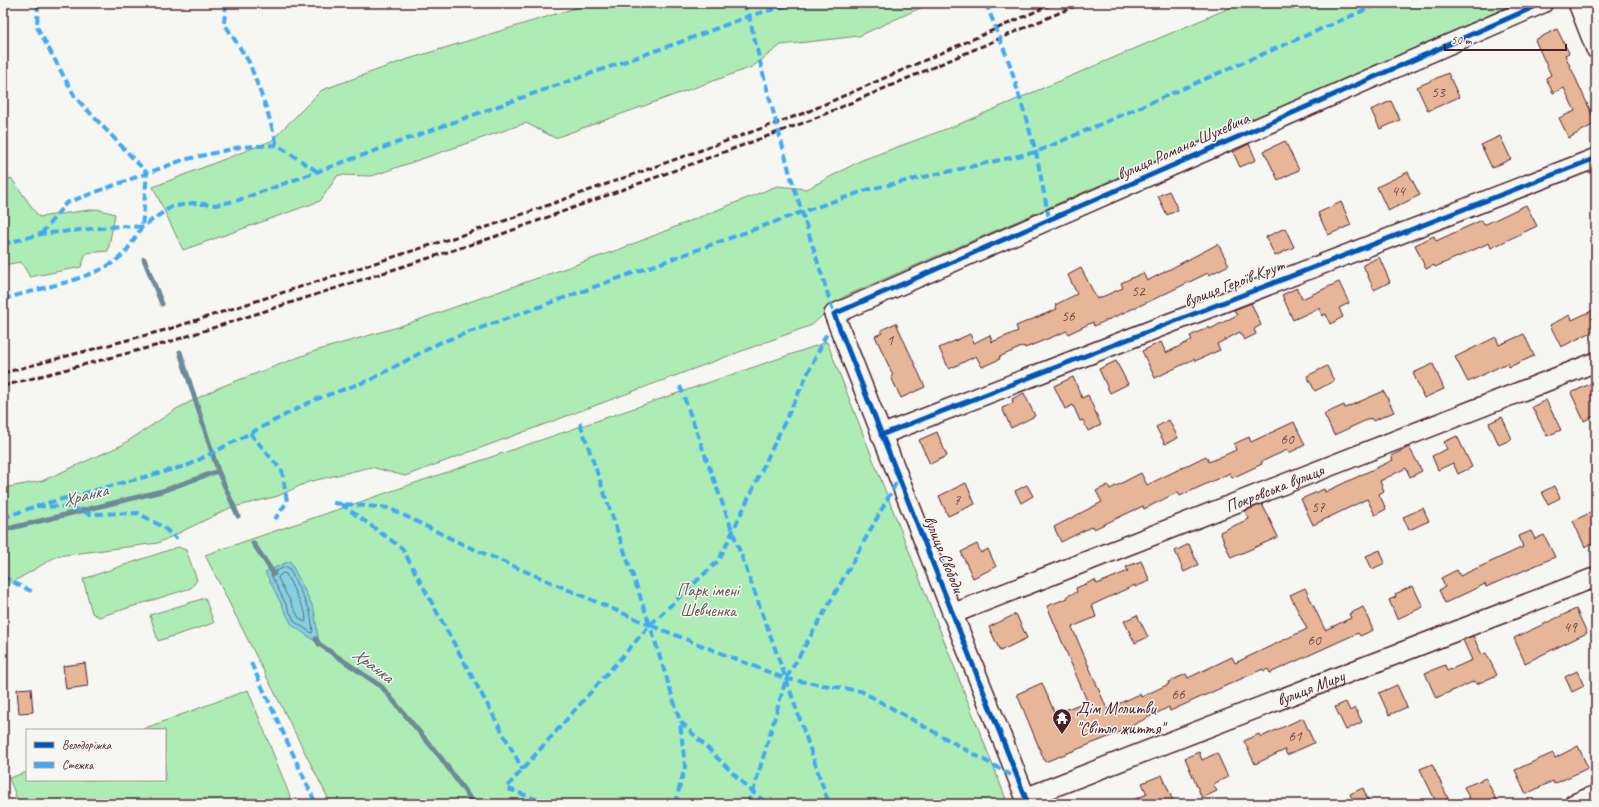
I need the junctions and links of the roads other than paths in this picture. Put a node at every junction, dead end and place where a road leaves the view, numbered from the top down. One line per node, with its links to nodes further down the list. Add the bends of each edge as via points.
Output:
1 (1543, 3): 5 (street, вулиця Романа Шухевича)
2 (1578, 3): 3 (street)
3 (1596, 49)
4 (1596, 158): 7 (street, вулиця Героїв Крут)
5 (834, 314): 7 (street, вулиця Свободи)
6 (1596, 362): 9 (street, Покровська вулиця)
7 (882, 435): 9 (street, вулиця Свободи)
8 (1596, 577): 11 (street, вулиця Миру)
9 (952, 614): 11 (street, вулиця Свободи)
10 (1596, 795): 12 (street)
11 (1026, 801)
12 (1574, 804)

